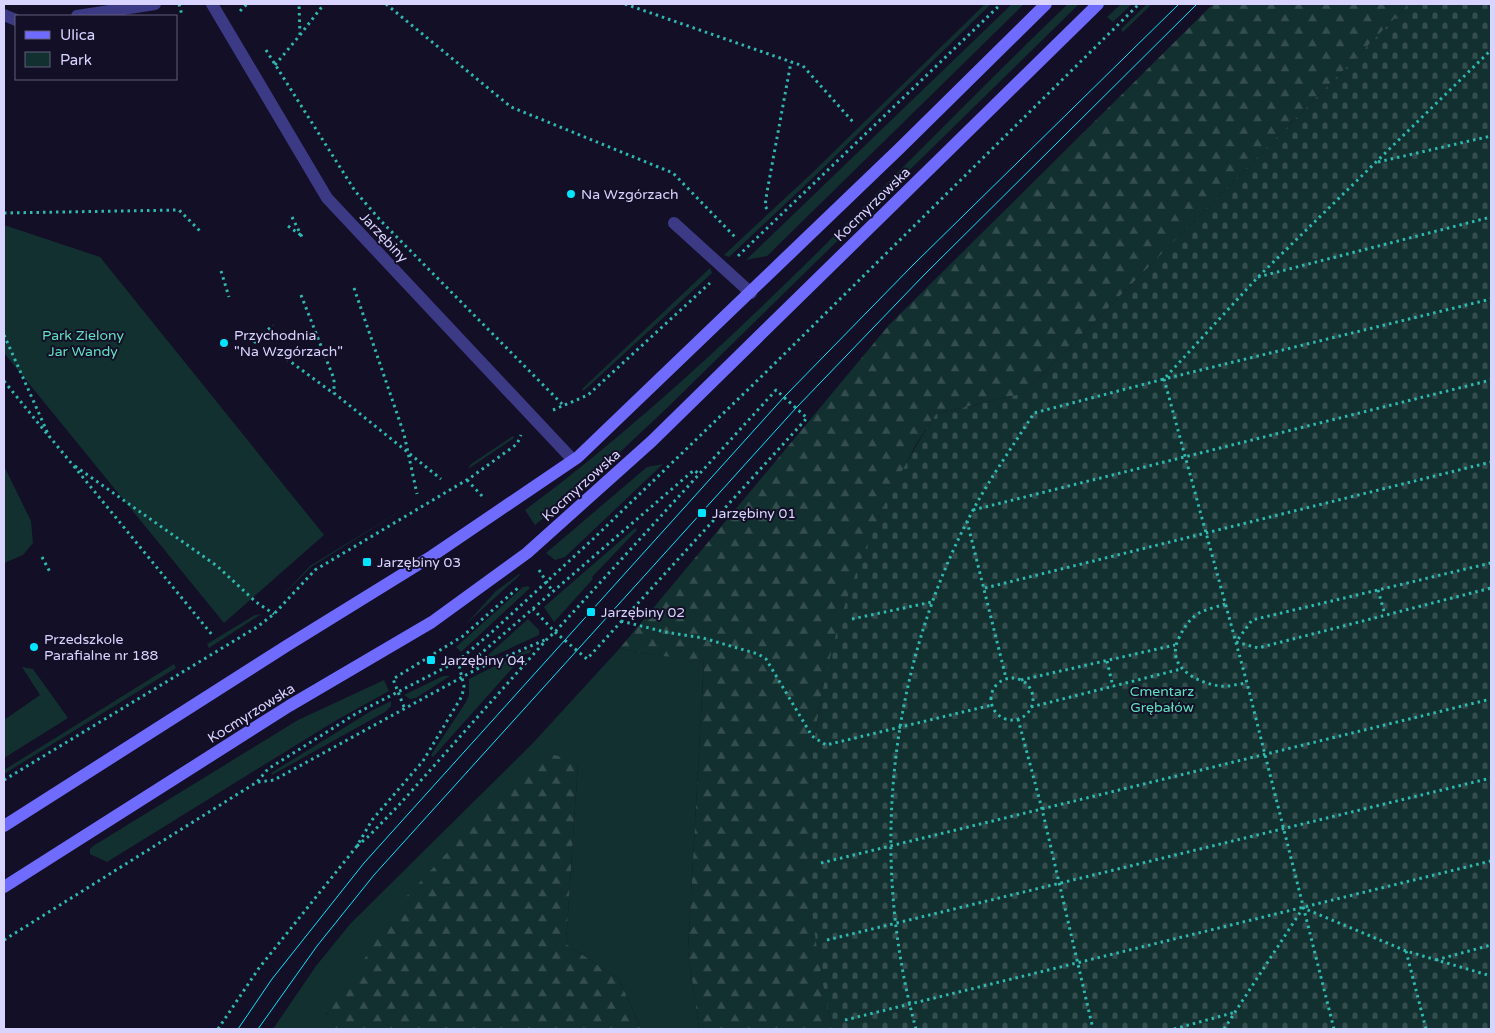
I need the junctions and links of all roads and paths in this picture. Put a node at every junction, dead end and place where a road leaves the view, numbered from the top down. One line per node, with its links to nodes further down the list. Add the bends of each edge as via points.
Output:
1 (155, 4): 13 (street)
2 (179, 4): 14 (path)
3 (212, 4): 54 (street, Jarzębiny, via 328,198)
4 (247, 4): 15 (path, via 240,11)
5 (299, 4): 16 (path)
6 (324, 4): 16 (path)
7 (386, 4): 31 (path, via 511,107 673,173)
8 (625, 4): 19 (path)
9 (1001, 4): 32 (path)
10 (1046, 4): 36 (main road, Kocmyrzowska)
11 (1098, 4): 117 (main road, Kocmyrzowska, via 652,441 528,553 432,622 289,706)
12 (1138, 4): 72 (path, via 762,376)
13 (84, 15)
14 (182, 15)
15 (244, 17)
16 (300, 34): 20 (path)
17 (261, 44): 20 (path)
18 (1491, 50): 23 (path)
19 (791, 62): 21 (path, via 803,66); 24 (path, via 767,192 765,206)
20 (275, 65): 48 (path, via 355,191)
21 (853, 122)
22 (1491, 136): 23 (path)
23 (1378, 162): 34 (path)
24 (768, 209)
25 (4, 213): 30 (path, via 179,210)
26 (292, 217): 29 (path, via 302,237)
27 (1491, 217): 34 (path)
28 (674, 223): 32 (street)
29 (288, 226)
30 (202, 232)
31 (736, 238)
32 (725, 269): 36 (street); 48 (path, via 588,395)
33 (220, 271): 38 (path)
34 (1258, 277): 44 (path)
35 (354, 288): 52 (path)
36 (751, 293): 54 (main road, Kocmyrzowska)
37 (301, 295): 47 (path, via 334,378)
38 (229, 297)
39 (1491, 298): 44 (path)
40 (273, 325): 42 (path)
41 (4, 335): 51 (path)
42 (254, 343)
43 (276, 351): 47 (path)
44 (1164, 379): 53 (path); 62 (path, via 1034,413)
45 (1491, 380): 53 (path)
46 (4, 381): 51 (path)
47 (334, 393): 52 (path)
48 (562, 404): 49 (path)
49 (556, 408)
50 (523, 430): 59 (path, via 517,444)
51 (49, 436): 55 (path)
52 (409, 455): 58 (path); 60 (path)
53 (1186, 457): 62 (path); 64 (path)
54 (573, 460): 110 (main road, Kocmyrzowska, via 432,556)
55 (71, 462): 80 (path, via 217,566 262,608); 85 (path)
56 (1491, 462): 64 (path)
57 (699, 474): 76 (path, via 694,470); 83 (path, via 776,390 807,418); 84 (path)
58 (441, 479)
59 (467, 480): 61 (path); 80 (path, via 315,570)
60 (417, 494)
61 (487, 502)
62 (973, 510): 63 (path)
63 (967, 521): 73 (path); 77 (path)
64 (1205, 532): 73 (path); 78 (path)
65 (42, 557): 69 (path)
66 (1491, 563): 75 (path)
67 (535, 564): 68 (path)
68 (538, 570): 70 (path); 72 (path)
69 (50, 572)
70 (532, 576)
71 (525, 582): 98 (path, via 463,636 393,679)
72 (546, 583): 76 (path); 89 (path)
73 (985, 588): 94 (path)
74 (1491, 588): 81 (path)
75 (1378, 590): 81 (path); 87 (path, via 1252,620)
76 (554, 592): 79 (path)
77 (932, 602): 82 (path); 104 (path, via 913,662)
78 (1225, 604): 87 (path); 88 (path, via 1200,612 1184,626)
79 (533, 609): 84 (path); 91 (path, via 478,656)
80 (274, 614): 107 (path)
81 (1385, 615): 87 (path, via 1258,648)
82 (852, 619)
83 (621, 621): 84 (path, via 587,659); 104 (path, via 758,654 766,659 812,736 826,745)
84 (555, 632): 86 (path)
85 (213, 636)
86 (548, 638): 91 (path); 112 (path, via 399,805)
87 (1236, 642): 96 (path)
88 (1176, 645): 90 (path); 92 (path, via 1175,658)
89 (458, 661): 93 (path); 98 (path)
90 (1107, 661): 95 (path); 97 (path)
91 (476, 669): 93 (path)
92 (1181, 669): 96 (path, via 1197,680 1221,687); 97 (path)
93 (463, 676): 101 (path); 112 (path, via 462,696 423,761 372,820)
94 (1006, 678): 95 (path); 100 (path, via 992,690)
95 (1021, 680): 102 (path, via 1031,689)
96 (1246, 682): 105 (path)
97 (1113, 687): 102 (path)
98 (398, 692): 101 (path); 108 (path, via 357,713 275,764)
99 (1491, 699): 105 (path)
100 (992, 705): 103 (path, via 999,716 1008,720); 104 (path)
101 (404, 707): 108 (path, via 274,780)
102 (1032, 707): 103 (path)
103 (1018, 719): 109 (path)
104 (899, 727): 113 (path, via 890,812)
105 (1264, 753): 109 (path); 111 (path)
106 (1491, 778): 111 (path)
107 (4, 780)
108 (257, 782): 120 (path)
109 (1042, 809): 113 (path); 116 (path)
110 (4, 826)
111 (1282, 828): 116 (path); 118 (path)
112 (357, 846): 131 (path, via 259,968)
113 (890, 846): 115 (path); 119 (path)
114 (1491, 861): 118 (path)
115 (821, 863)
116 (1060, 882): 119 (path); 125 (path)
117 (4, 887)
118 (1304, 908): 123 (path); 125 (path); 128 (path); 137 (path)
119 (895, 924): 121 (path); 127 (path)
120 (4, 940)
121 (827, 940)
122 (1491, 945): 124 (path)
123 (1406, 951): 124 (path); 138 (path)
124 (1436, 960): 126 (path)
125 (1078, 964): 127 (path); 133 (path)
126 (1491, 976)
127 (909, 1004): 129 (path); 132 (path)
128 (1236, 1012): 130 (path); 134 (path)
129 (845, 1020)
130 (1228, 1024): 135 (path); 136 (path)
131 (218, 1029)
132 (916, 1029)
133 (1093, 1029)
134 (1174, 1029)
135 (1224, 1029)
136 (1229, 1029)
137 (1334, 1029)
138 (1426, 1029)

